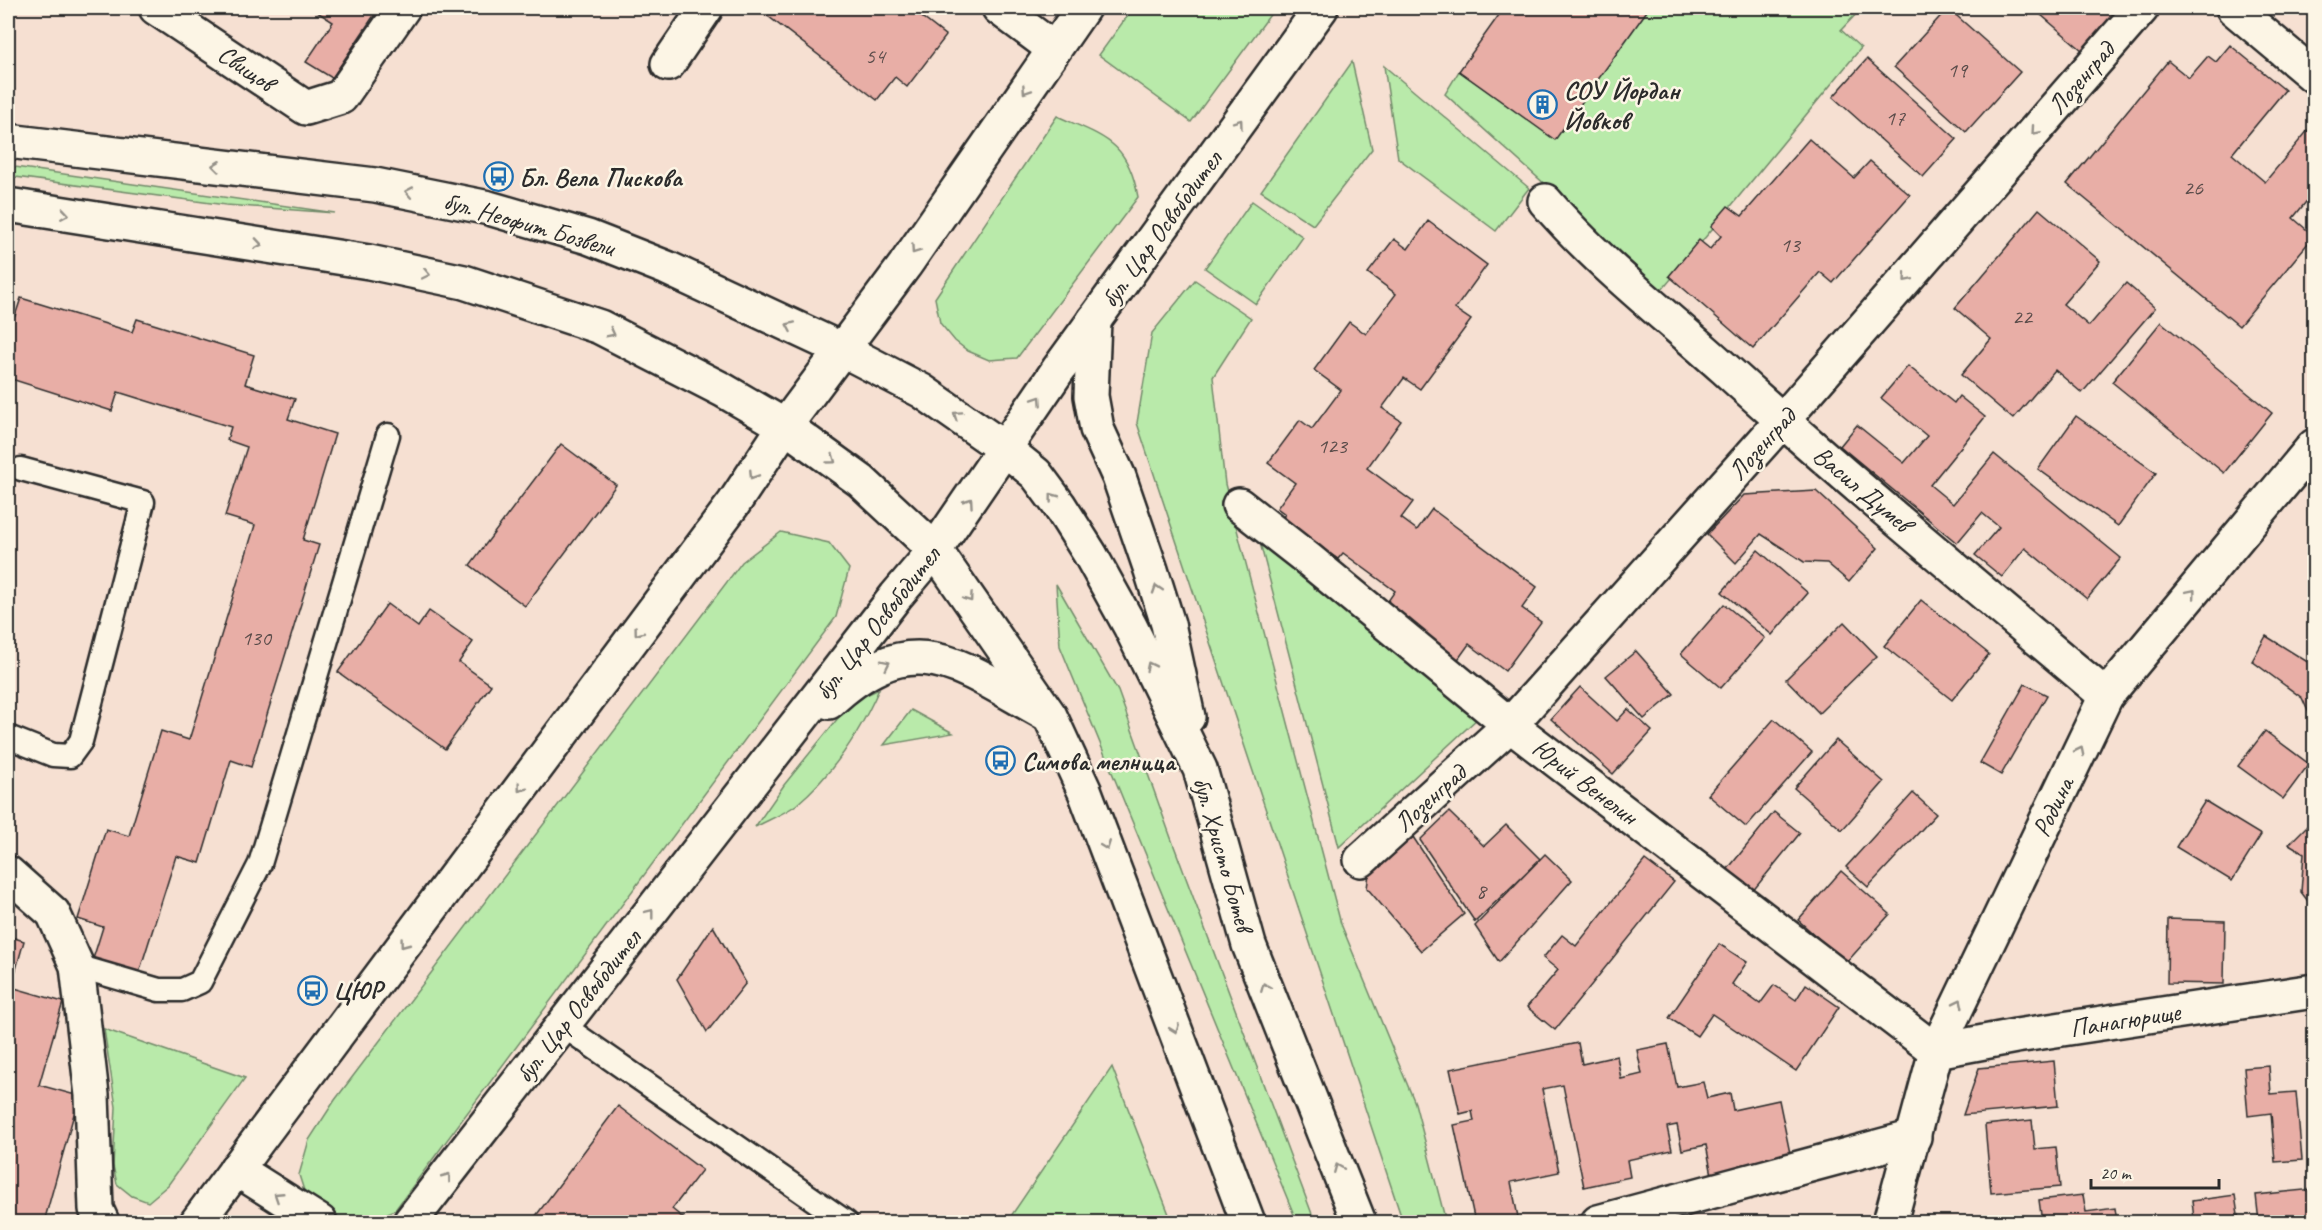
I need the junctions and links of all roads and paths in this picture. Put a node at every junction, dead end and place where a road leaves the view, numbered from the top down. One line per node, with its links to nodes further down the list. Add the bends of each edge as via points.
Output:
1 (156, 8): 2 (main road, Свищов, via 306,108 341,96)
2 (403, 8)
3 (706, 8): 10 (main road)
4 (999, 8): 9 (main road)
5 (1083, 8): 9 (main road)
6 (1321, 8): 15 (main road, бул. Цар Освободител, one-way to 6)
7 (2142, 8): 17 (main road, Лозенград, one-way to 17)
8 (2233, 8): 11 (main road)
9 (1054, 49): 16 (main road, one-way to 16)
10 (668, 64)
11 (2314, 76)
12 (8, 141): 16 (main road, бул. Неофит Бозвели, one-way to 12, via 667,268 588,237 489,208 375,185)
13 (1545, 201): 17 (main road, Васил Думев, via 1629,285)
14 (8, 205): 18 (main road, one-way to 18, via 369,262 464,282 600,327)
15 (1094, 320): 21 (main road, бул. Цар Освободител, one-way to 15); 30 (main road, one-way to 15, via 1168,624 1119,477 1097,429 1091,396)
16 (843, 350): 18 (main road); 21 (main road, бул. Неофит Бозвели, one-way to 16, via 922,392)
17 (1782, 421): 25 (main road, Васил Думев); 27 (main road, Лозенград)
18 (785, 426): 24 (main road, one-way to 24, via 861,482); 38 (main road, one-way to 38, via 727,513)
19 (388, 435): 33 (lane, via 260,864 200,982 182,990 159,990)
20 (2314, 447): 25 (main road, Родина, one-way to 20)
21 (1005, 448): 24 (main road, бул. Цар Освободител, one-way to 21); 30 (main road, бул. Христо Ботев, one-way to 21, via 1090,554 1036,474)
22 (21, 469): 28 (lane, via 142,502 81,741 70,756 53,755)
23 (1239, 505): 27 (main road, Юрий Венелин)
24 (935, 550): 26 (main road, one-way to 26); 29 (main road, бул. Цар Освободител)
25 (2106, 696): 36 (main road, Родина, one-way to 25)
26 (1050, 716): 29 (main road, one-way to 26, via 850,682 896,659 939,660 971,671); 44 (main road, one-way to 44, via 1085,792)
27 (1510, 725): 31 (main road, Лозенград); 36 (main road, Юрий Венелин)
28 (8, 737)
29 (776, 752): 35 (main road, бул. Цар Освободител, one-way to 29)
30 (1200, 769): 45 (main road, бул. Христо Ботев, one-way to 30, via 1249,945)
31 (1361, 860)
32 (8, 873): 33 (main road, via 53,913)
33 (77, 966): 39 (main road, via 92,1095 96,1209)
34 (2314, 991): 36 (main road, Панагюрище)
35 (562, 1025): 42 (main road, бул. Цар Освободител, one-way to 35); 43 (lane)
36 (1936, 1051): 37 (main road, Родина)
37 (1914, 1137): 46 (main road); 47 (main road, Родина)
38 (236, 1169): 40 (main road); 41 (main road, one-way to 38)
39 (102, 1222)
40 (197, 1222)
41 (320, 1222)
42 (410, 1222)
43 (846, 1222)
44 (1248, 1222)
45 (1359, 1222)
46 (1598, 1222)
47 (1890, 1222)

